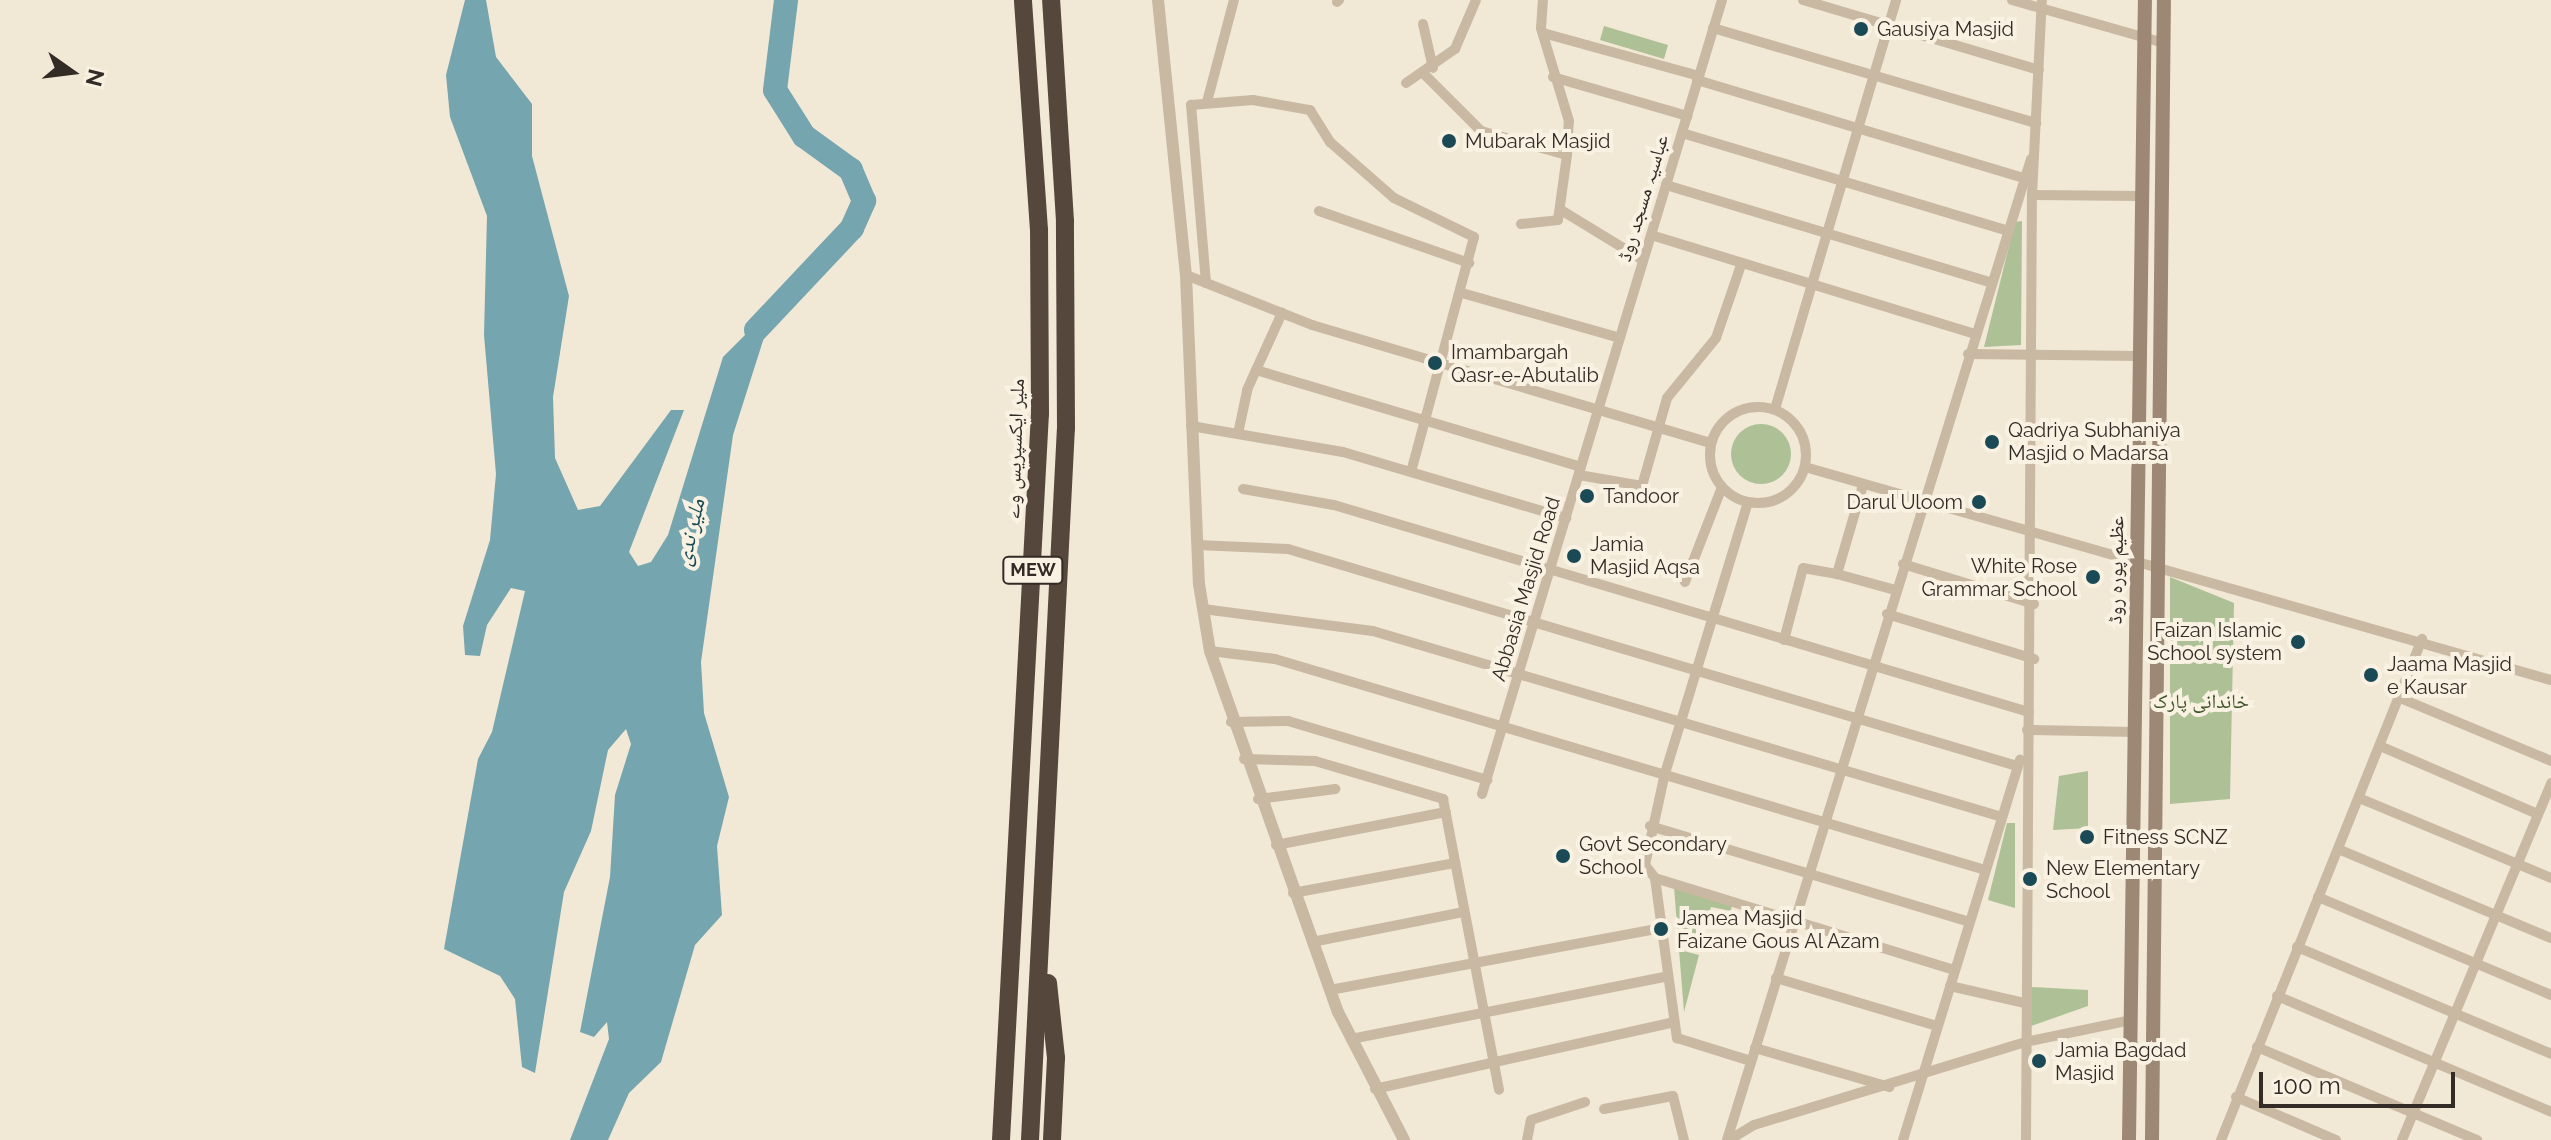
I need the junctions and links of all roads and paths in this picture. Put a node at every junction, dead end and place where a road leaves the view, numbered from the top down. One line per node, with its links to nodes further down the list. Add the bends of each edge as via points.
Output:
1 (1023, 0): 175 (highway, ملیر ایکسپریس وے / MEW, via 1039,230 1040,414)
2 (1051, 0): 137 (highway, MEW, via 1065,221 1066,428)
3 (1158, 0): 47 (street)
4 (1234, 0): 26 (street)
5 (1476, 0): 21 (street, via 1464,36)
6 (1543, 0): 17 (street)
7 (1722, 0): 16 (street, عباسیہ مسجد روڈ)
8 (1803, 0): 15 (street)
9 (1896, 0): 15 (street)
10 (2012, 0): 13 (street)
11 (2145, 0): 18 (main road, عظیم پورہ روڈ)
12 (2164, 0): 19 (main road)
13 (2042, 4): 18 (street); 20 (street)
14 (1423, 24): 21 (street)
15 (1889, 25): 20 (street); 22 (street)
16 (1713, 28): 22 (street); 24 (street, عباسیہ مسجد روڈ)
17 (1543, 33): 23 (street); 24 (street)
18 (2145, 37): 19 (street); 37 (main road, عظیم پورہ روڈ)
19 (2164, 43): 80 (main road)
20 (2039, 70): 28 (street)
21 (1429, 71): 25 (street); 32 (street, via 1481,131)
22 (1874, 75): 28 (street); 29 (street)
23 (1553, 77): 27 (street); 32 (street, via 1569,121)
24 (1698, 78): 27 (street, عباسیہ مسجد روڈ); 29 (street)
25 (1406, 83)
26 (1207, 102): 45 (street, via 1253,100 1318,114 1330,142 1394,198 1474,237); 49 (street, via 1188,112)
27 (1687, 116): 30 (street, عباسیہ مسجد روڈ)
28 (2036, 123): 31 (street)
29 (1859, 126): 33 (street); 34 (street)
30 (1682, 133): 34 (street); 35 (street, عباسیہ مسجد روڈ)
31 (2034, 149): 33 (street); 36 (street)
32 (1567, 155): 38 (street)
33 (2024, 178): 41 (street)
34 (1842, 182): 41 (street); 42 (street)
35 (1666, 185): 42 (street); 43 (street, عباسیہ مسجد روڈ)
36 (2032, 195): 37 (street); 57 (street)
37 (2142, 196): 56 (main road, عظیم پورہ روڈ)
38 (1561, 210): 40 (street, via 1555,222); 44 (street)
39 (1319, 211): 45 (street)
40 (1521, 224)
41 (2006, 230): 48 (street)
42 (1827, 234): 48 (street); 50 (street)
43 (1651, 235): 44 (street, عباسیہ مسجد روڈ); 46 (street)
44 (1643, 260): 54 (street, عباسیہ مسجد روڈ)
45 (1469, 263): 51 (street)
46 (1741, 265): 50 (street); 64 (street, via 1716,338 1673,386)
47 (1186, 275): 49 (street); 63 (street)
48 (1990, 282): 53 (street)
49 (1206, 283): 52 (street)
50 (1811, 287): 53 (street); 61 (street)
51 (1462, 293): 54 (street); 58 (street)
52 (1282, 313): 58 (street); 59 (street)
53 (1974, 334): 55 (street)
54 (1620, 338): 60 (street, عباسیہ مسجد روڈ)
55 (1968, 354): 57 (street); 74 (street)
56 (2140, 356): 57 (street); 78 (main road, عظیم پورہ روڈ)
57 (2031, 358): 76 (street)
58 (1445, 359): 60 (street); 62 (street)
59 (1256, 370): 62 (street); 65 (street)
60 (1599, 408): 64 (street); 68 (street, Abbasia Masjid Road)
61 (1775, 409): 66 (street, via 1729,416); 67 (street, via 1797,426)
62 (1427, 421): 68 (street); 69 (street)
63 (1191, 426): 65 (street); 77 (street)
64 (1657, 426): 66 (street); 68 (street, via 1642,486)
65 (1239, 429): 69 (street)
66 (1711, 443): 71 (street)
67 (1805, 467): 70 (street); 73 (street, via 1790,492)
68 (1580, 471): 75 (street, Abbasia Masjid Road)
69 (1411, 472): 75 (street)
70 (1863, 485): 74 (street); 82 (street)
71 (1722, 487): 73 (street); 83 (street)
72 (1243, 489): 81 (street, via 1334,505)
73 (1748, 502): 88 (street)
74 (1922, 503): 76 (street); 79 (street)
75 (1566, 518): 81 (street, Abbasia Masjid Road)
76 (2036, 536): 78 (street); 85 (street)
77 (1197, 545): 86 (street); 89 (street, via 1288,549)
78 (2136, 559): 80 (street); 105 (main road, عظیم پورہ روڈ)
79 (1903, 564): 84 (street); 85 (street)
80 (2161, 564): 90 (street); 185 (main road)
81 (1551, 570): 88 (street); 89 (street, Abbasia Masjid Road)
82 (1837, 574): 84 (street); 91 (street, via 1803,568)
83 (1685, 582)
84 (1895, 590): 87 (street)
85 (2034, 604): 93 (street)
86 (1203, 609): 92 (street); 96 (street, via 1270,612 1362,635 1373,631)
87 (1887, 614): 93 (street); 94 (street)
88 (1712, 618): 91 (street); 95 (street)
89 (1535, 622): 95 (street); 96 (street, Abbasia Masjid Road)
90 (2422, 639): 97 (street); 98 (street)
91 (1784, 640): 94 (street)
92 (1210, 651): 101 (street); 103 (street, via 1275,659)
93 (2034, 659): 99 (street)
94 (1871, 665): 99 (street); 100 (street)
95 (1697, 670): 100 (street); 102 (street)
96 (1520, 674): 102 (street); 103 (street, Abbasia Masjid Road)
97 (2551, 680)
98 (2400, 698): 106 (street); 109 (street)
99 (2029, 712): 104 (street)
100 (1855, 718): 110 (street); 111 (street)
101 (1231, 722): 108 (street); 113 (street, via 1288,721)
102 (1681, 722): 111 (street); 112 (street)
103 (1504, 726): 112 (street); 113 (street, Abbasia Masjid Road)
104 (2027, 730): 105 (street); 107 (street)
105 (2134, 732): 155 (main road, عظیم پورہ روڈ)
106 (2380, 746): 117 (street); 119 (street)
107 (2026, 748): 110 (street); 152 (street)
108 (1244, 759): 118 (street); 120 (street, via 1293,758 1364,772 1437,792)
109 (2551, 761)
110 (2017, 766): 121 (street)
111 (1840, 768): 121 (street); 122 (street)
112 (1665, 773): 122 (street); 123 (street)
113 (1487, 780): 116 (street, Abbasia Masjid Road)
114 (2551, 783): 119 (street)
115 (1335, 789): 118 (street)
116 (1482, 794)
117 (2359, 798): 125 (street); 127 (street)
118 (1258, 799): 124 (street)
119 (2543, 811): 127 (street)
120 (1446, 812): 124 (street); 126 (street)
121 (2002, 817): 128 (street)
122 (1824, 820): 128 (street); 129 (street)
123 (1650, 826): 129 (street); 130 (street, via 1643,856)
124 (1276, 845): 132 (street)
125 (2338, 849): 133 (street); 135 (street)
126 (1455, 863): 132 (street); 134 (street)
127 (2515, 864): 131 (street); 135 (street)
128 (1985, 870): 138 (street)
129 (1807, 873): 136 (street); 138 (street)
130 (1655, 878): 136 (street); 139 (street)
131 (2551, 878)
132 (1293, 893): 141 (street)
133 (2318, 897): 142 (street); 144 (street)
134 (1464, 912): 141 (street); 143 (street)
135 (2496, 914): 140 (street); 144 (street)
136 (1793, 920): 145 (street); 147 (street)
137 (1040, 921): 176 (highway, MEW); 177 (highway, via 1056,1058)
138 (1969, 922): 145 (street)
139 (1662, 928): 143 (street); 146 (street)
140 (2551, 938)
141 (1312, 942): 149 (street)
142 (2297, 947): 151 (street); 154 (street)
143 (1473, 962): 149 (street); 153 (street)
144 (2476, 963): 150 (street); 154 (street)
145 (1954, 970): 148 (street)
146 (1668, 976): 153 (street); 156 (street)
147 (1776, 978): 157 (street); 161 (street)
148 (1950, 986): 152 (street); 157 (street)
149 (1330, 990): 158 (street)
150 (2551, 995)
151 (2277, 996): 160 (street); 164 (street)
152 (2025, 1003): 159 (street)
153 (1484, 1012): 158 (street); 165 (street)
154 (2455, 1013): 162 (street); 164 (street)
155 (2131, 1020): 159 (street); 184 (main road, عظیم پورہ روڈ)
156 (1674, 1022): 163 (street, via 1682,1043); 165 (street)
157 (1937, 1026): 166 (street)
158 (1351, 1039): 168 (street)
159 (2025, 1042): 166 (street); 183 (street)
160 (2257, 1047): 170 (street); 174 (street)
161 (1755, 1048): 163 (street); 167 (street)
162 (2551, 1054)
163 (1751, 1061): 181 (street)
164 (2434, 1063): 173 (street); 174 (street)
165 (1494, 1064): 168 (street); 169 (street)
166 (1921, 1078): 167 (street); 182 (street)
167 (1891, 1087): 181 (street, via 1754,1125)
168 (1375, 1089): 178 (street)
169 (1499, 1090)
170 (2236, 1097): 186 (street); 187 (street)
171 (1585, 1102): 179 (street, via 1531,1120)
172 (1604, 1109): 180 (street, via 1673,1096)
173 (2551, 1112)
174 (2413, 1113): 188 (street); 189 (street)
175 (1001, 1139)
176 (1030, 1140)
177 (1052, 1140)
178 (1404, 1140)
179 (1527, 1140)
180 (1684, 1140)
181 (1728, 1140)
182 (1903, 1140)
183 (2026, 1140)
184 (2129, 1140)
185 (2152, 1140)
186 (2221, 1140)
187 (2336, 1140)
188 (2402, 1140)
189 (2477, 1140)

